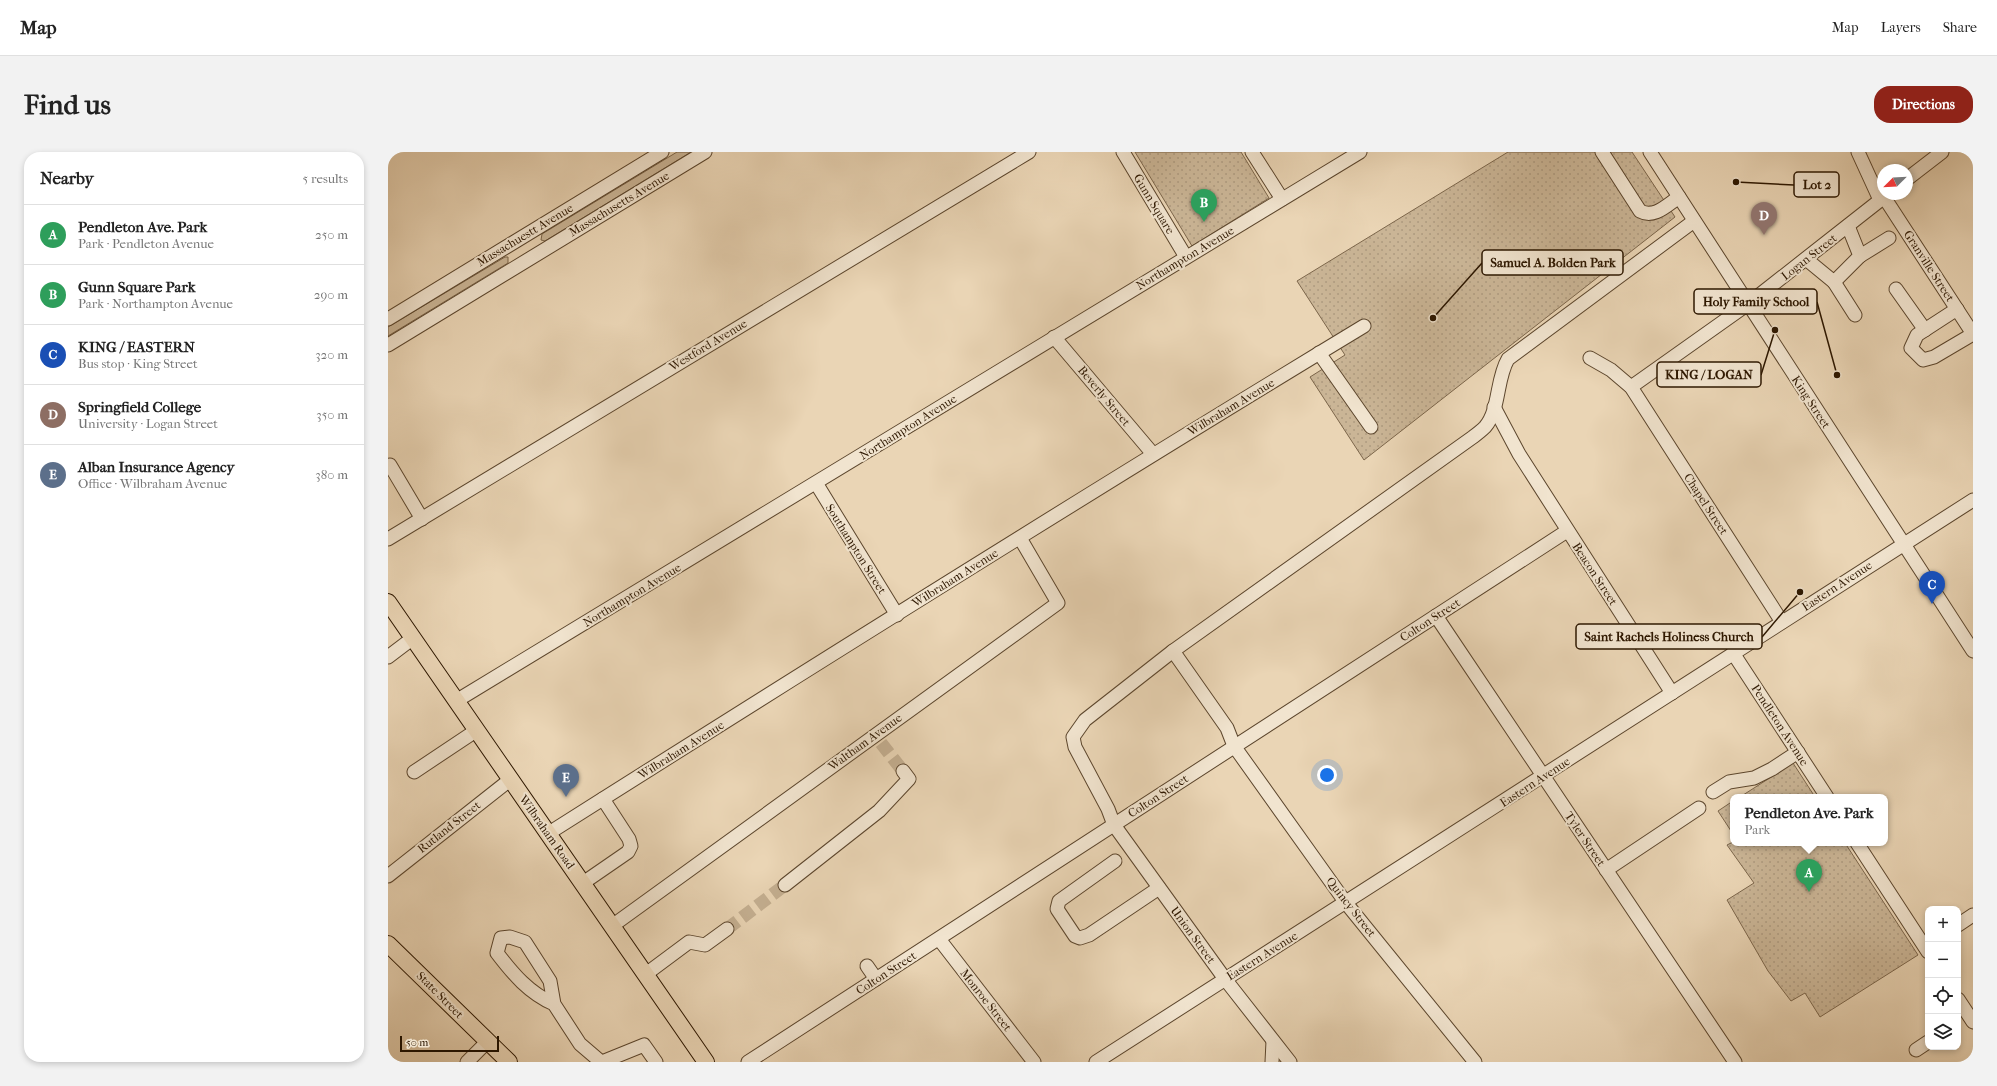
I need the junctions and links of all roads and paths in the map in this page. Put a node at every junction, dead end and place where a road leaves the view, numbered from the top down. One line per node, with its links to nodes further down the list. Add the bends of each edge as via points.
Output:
1 (662, 152): 19 (street, Massachuestt Avenue)
2 (705, 152): 21 (street, Massachusetts Avenue)
3 (1029, 152): 45 (street, Westford Avenue)
4 (1123, 152): 23 (street, Gunn Square)
5 (1252, 152): 14 (street)
6 (1360, 152): 14 (street, Northampton Avenue)
7 (1602, 152): 13 (street, via 1640,211 1652,214)
8 (1650, 152): 13 (street, King Street)
9 (1858, 152): 12 (street, Granville Street)
10 (1942, 152): 11 (street)
11 (1913, 174)
12 (1877, 185)
13 (1679, 197): 17 (street, King Street)
14 (1282, 199): 23 (street, Northampton Avenue)
15 (1880, 200): 18 (street, Logan Street)
16 (1886, 200): 28 (street, Granville Street)
17 (1694, 220): 27 (street, King Street); 39 (street, via 1508,359 1503,368)
18 (1848, 226): 22 (street); 24 (street, Logan Street)
19 (522, 237): 21 (street); 30 (street, Massachuestt Avenue)
20 (1889, 238): 22 (street)
21 (534, 256): 35 (street, Massachusetts Avenue)
22 (1860, 256): 25 (street)
23 (1186, 257): 34 (street, Northampton Avenue)
24 (1806, 259): 25 (street); 27 (street, Logan Street)
25 (1834, 282): 29 (street)
26 (1896, 289): 32 (street)
27 (1748, 304): 38 (street, Logan Street); 49 (street, King Street)
28 (1957, 309): 32 (street); 33 (street, Granville Street)
29 (1855, 315)
30 (388, 319)
31 (1364, 326): 36 (street, Wilbraham Avenue)
32 (1925, 330): 33 (street, via 1917,335 1911,348 1923,360 1934,357)
33 (1973, 334)
34 (1054, 337): 41 (street, Beverly Street); 43 (street, Northampton Avenue)
35 (388, 345)
36 (1319, 353): 40 (street); 41 (street, Wilbraham Avenue)
37 (1590, 358): 38 (street, Chapel Street, via 1611,370)
38 (1631, 387): 53 (street, Chapel Street)
39 (1494, 408): 46 (street, Beacon Street); 55 (street, via 1486,426 1473,437)
40 (1372, 427)
41 (1153, 454): 47 (street, Wilbraham Avenue)
42 (388, 466): 45 (street, via 390,465)
43 (816, 483): 51 (street, Southampton Street); 60 (street, Northampton Avenue)
44 (1973, 500): 49 (street, Eastern Avenue)
45 (422, 519): 48 (street, Westford Avenue)
46 (1567, 531): 52 (street, Colton Street); 59 (street, Beacon Street)
47 (1020, 538): 51 (street, Wilbraham Avenue); 84 (street, Waltham Avenue, via 1058,603 878,739)
48 (388, 540)
49 (1903, 544): 53 (street, Eastern Avenue); 56 (street, King Street)
50 (388, 602): 54 (main road, Wilbraham Road)
51 (897, 615): 70 (street, Wilbraham Avenue)
52 (1436, 616): 62 (street, Colton Street); 66 (street, Tyler Street)
53 (1782, 622): 57 (street, Eastern Avenue)
54 (413, 638): 58 (street); 60 (main road, Wilbraham Road)
55 (1173, 650): 62 (street, Quincy Street, via 1227,728); 72 (street, Union Street, via 1085,720 1073,737 1075,748)
56 (1973, 651)
57 (1733, 653): 59 (street, Eastern Avenue); 63 (street, Pendleton Avenue)
58 (388, 658)
59 (1672, 693): 66 (street, Eastern Avenue)
60 (456, 701): 61 (main road, Wilbraham Road)
61 (476, 730): 65 (street); 67 (main road, Wilbraham Road)
62 (1234, 746): 72 (street, Colton Street); 81 (street, Quincy Street)
63 (1798, 752): 68 (street, via 1754,778 1729,782); 69 (street, Pendleton Avenue)
64 (903, 771): 79 (street, via 908,779 879,811)
65 (414, 772)
66 (1543, 777): 76 (street, Tyler Street); 81 (street, Eastern Avenue)
67 (511, 779): 73 (main road, Wilbraham Road); 77 (street, Rutland Street)
68 (1712, 792)
69 (1825, 794)
70 (603, 799): 73 (street, Wilbraham Avenue); 78 (street, via 631,846 628,852)
71 (1699, 808): 76 (street)
72 (1114, 825): 80 (street, Union Street); 86 (street, Colton Street)
73 (549, 834): 78 (main road, Wilbraham Road)
74 (1859, 846): 88 (street)
75 (1115, 861): 80 (street, via 1059,901 1057,909 1075,936 1080,938 1089,935)
76 (1606, 870): 111 (street, Tyler Street)
77 (388, 876)
78 (583, 883): 84 (main road, Wilbraham Road)
79 (785, 885)
80 (1159, 888): 92 (street, Union Street)
81 (1346, 903): 92 (street, Eastern Avenue); 110 (street, Quincy Street)
82 (1973, 915): 83 (street)
83 (1961, 923)
84 (612, 926): 90 (main road, Wilbraham Road)
85 (727, 929): 90 (street, via 705,945 689,942)
86 (939, 939): 91 (street, Colton Street); 106 (street, Monroe Street)
87 (388, 944): 97 (main road, State Street)
88 (1925, 944)
89 (867, 966): 91 (street)
90 (646, 974): 104 (main road, Wilbraham Road)
91 (876, 979): 105 (street, Colton Street)
92 (1225, 979): 96 (street, Union Street); 107 (street, Eastern Avenue)
93 (554, 1004): 93 (street, via 550,981 525,942 510,937 501,938 497,952 508,968 526,988); 102 (street, via 580,1044)
94 (1961, 1006): 95 (street)
95 (1966, 1019)
96 (1273, 1041): 108 (street); 109 (street, Union Street)
97 (487, 1042): 100 (street); 101 (main road, State Street)
98 (1925, 1044): 99 (street)
99 (1916, 1050)
100 (467, 1062)
101 (509, 1062)
102 (602, 1062): 103 (street, via 644,1045)
103 (656, 1062)
104 (706, 1062)
105 (748, 1062)
106 (1034, 1062)
107 (1096, 1062)
108 (1272, 1062)
109 (1290, 1062)
110 (1476, 1062)
111 (1735, 1062)

